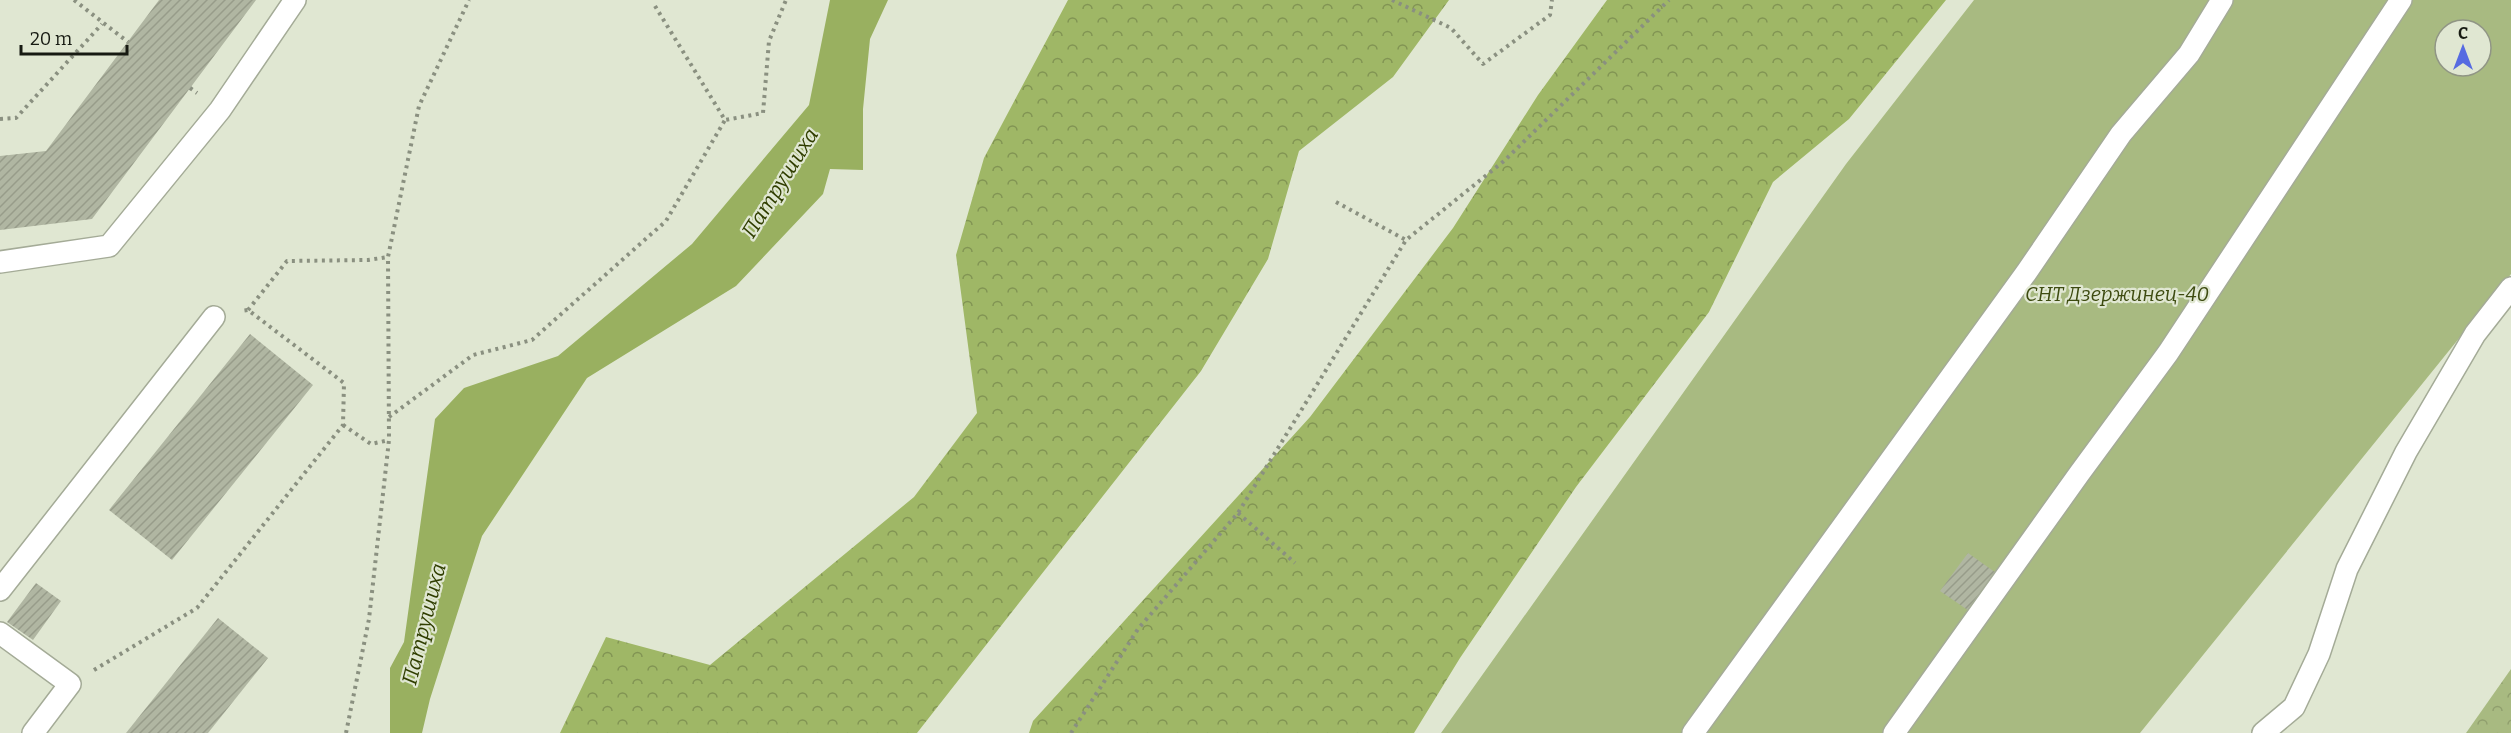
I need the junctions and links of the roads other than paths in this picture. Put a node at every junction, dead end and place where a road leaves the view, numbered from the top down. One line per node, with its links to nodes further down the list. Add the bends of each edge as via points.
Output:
1 (295, 0): 4 (lane, via 220,110 109,246)
2 (2222, 0): 10 (lane, via 2189,54 2121,134 2026,273)
3 (2401, 0): 11 (lane, via 2168,353)
4 (0, 262)
5 (2511, 288): 12 (lane, via 2475,334 2406,452 2347,569 2319,654 2294,707)
6 (214, 317): 7 (lane)
7 (0, 590)
8 (0, 633): 9 (lane, via 70,684)
9 (33, 733)
10 (1694, 733)
11 (1894, 733)
12 (2263, 733)

